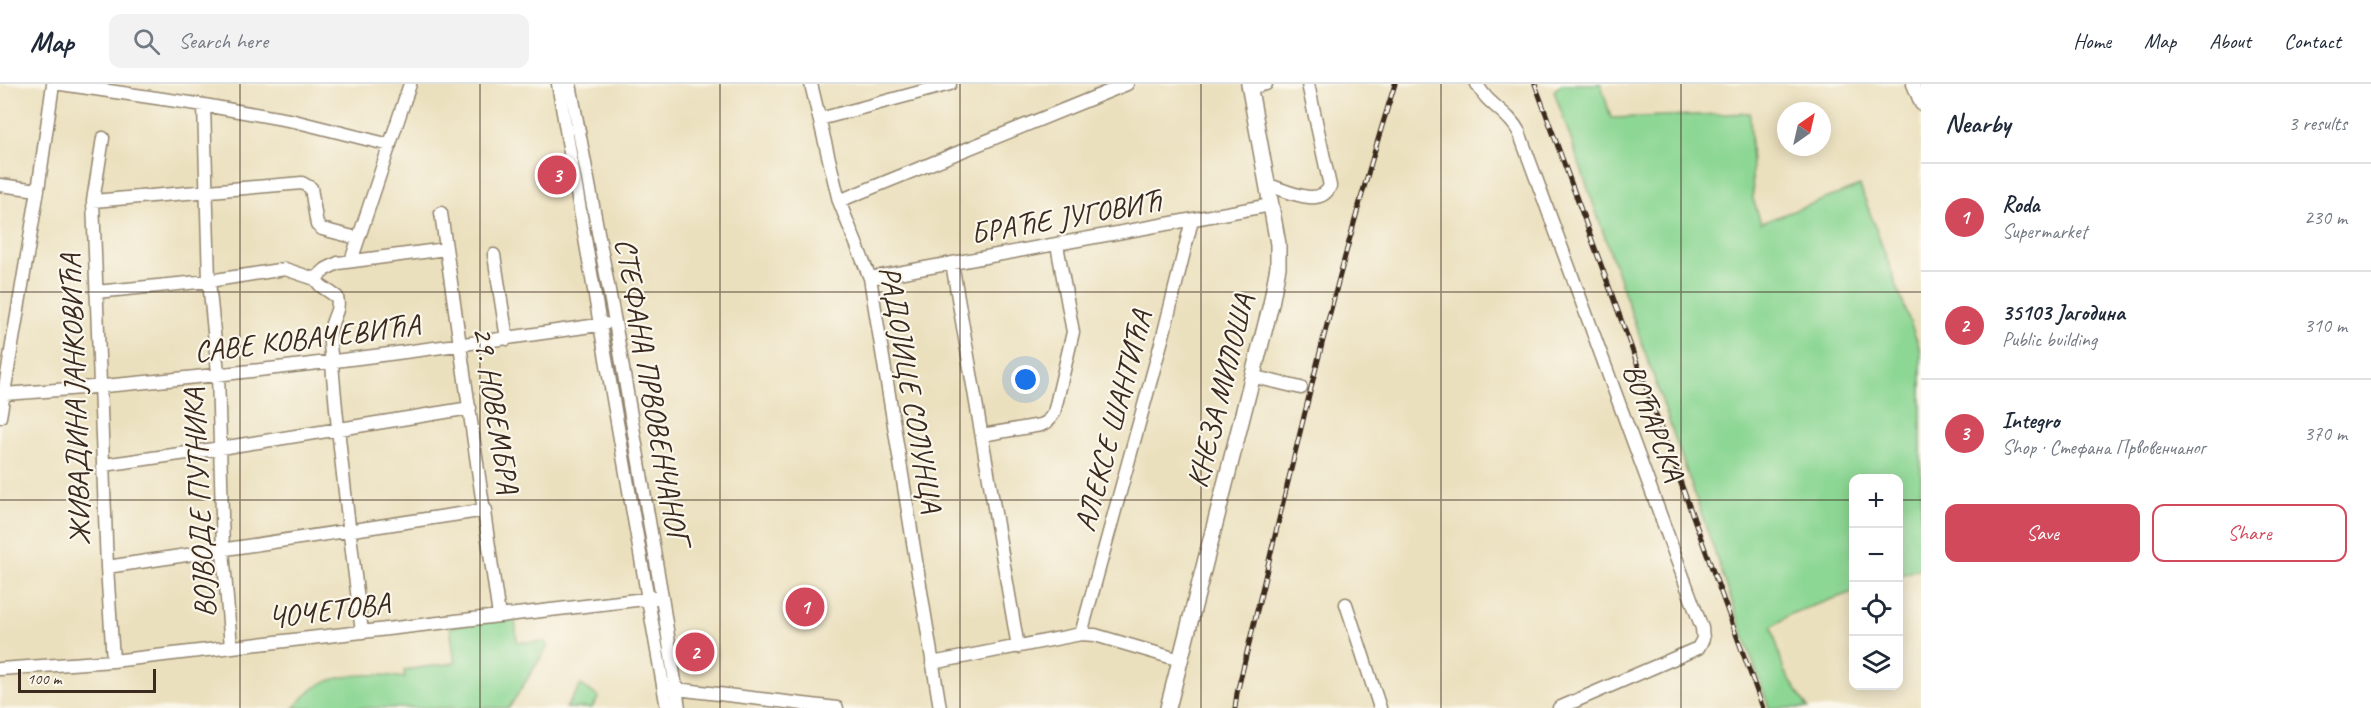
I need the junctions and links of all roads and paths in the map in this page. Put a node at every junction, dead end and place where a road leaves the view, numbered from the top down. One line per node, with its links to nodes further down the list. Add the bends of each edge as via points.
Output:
1 (53, 84): 22 (street)
2 (62, 84): 14 (street)
3 (410, 84): 19 (street)
4 (558, 84): 40 (street, СТЕФАНА ПРВОВЕНЧАНОГ)
5 (570, 84): 39 (street, СТЕФАНА ПРВОВЕНЧАНОГ)
6 (811, 84): 17 (street, РАДОЈИЦЕ СОЛУНЦА)
7 (950, 84): 17 (street)
8 (1127, 84): 25 (street)
9 (1266, 84): 13 (street)
10 (1308, 84): 21 (street, via 1330,186 1323,196 1314,198)
11 (1478, 84): 78 (street, ВОЋАРСКА, via 1482,94 1507,114 1520,132 1704,639 1698,648)
12 (1913, 84): 15 (street)
13 (1249, 86): 21 (main road, КНЕЗА МИЛОША)
14 (136, 89): 16 (street)
15 (1921, 104)
16 (204, 105): 19 (street, via 294,121); 23 (street, ВОЈВОДЕ ПУТНИКА)
17 (820, 119): 25 (street, РАДОЈИЦЕ СОЛУНЦА)
18 (103, 138): 24 (street, ЖИВАДИНА ЈАНКОВИЋА)
19 (390, 145): 29 (street)
20 (0, 185): 22 (street)
21 (1268, 185): 26 (main road, КНЕЗА МИЛОША)
22 (38, 190): 48 (street)
23 (205, 190): 24 (street); 29 (street, via 302,183 311,188 317,225 322,230); 37 (street, ВОЈВОДЕ ПУТНИКА)
24 (93, 201): 38 (street, ЖИВАДИНА ЈАНКОВИЋА)
25 (839, 201): 35 (street, РАДОЈИЦЕ СОЛУНЦА)
26 (1271, 205): 28 (street, БРАЋЕ ЈУГОВИЋ); 45 (main road, КНЕЗА МИЛОША, via 1278,267)
27 (441, 213): 31 (street, 29. НОВЕМБРА)
28 (1192, 220): 30 (street, БРАЋЕ ЈУГОВИЋ); 64 (street, АЛЕКСЕ ШАНТИЋА)
29 (357, 238): 33 (street)
30 (1057, 244): 34 (street, БРАЋЕ ЈУГОВИЋ); 52 (street, via 1073,332 1054,413 1041,425)
31 (446, 249): 33 (street); 42 (street, 29. НОВЕМБРА)
32 (494, 255): 41 (street)
33 (351, 261): 36 (street, via 338,263)
34 (952, 263): 35 (street, БРАЋЕ ЈУГОВИЋ); 52 (street)
35 (870, 278): 69 (street, РАДОЈИЦЕ СОЛУНЦА)
36 (315, 279): 37 (street, via 285,269); 43 (street, via 337,297 339,304 330,328)
37 (209, 281): 38 (street); 44 (street, ВОЈВОДЕ ПУТНИКА)
38 (96, 292): 46 (street, ЖИВАДИНА ЈАНКОВИЋА)
39 (615, 322): 40 (street, САВЕ КОВАЧЕВИЋА); 59 (street, СТЕФАНА ПРВОВЕНЧАНОГ)
40 (599, 325): 41 (street, САВЕ КОВАЧЕВИЋА); 60 (street, СТЕФАНА ПРВОВЕНЧАНОГ)
41 (507, 339): 42 (street, САВЕ КОВАЧЕВИЋА)
42 (460, 346): 43 (street, САВЕ КОВАЧЕВИЋА); 49 (street, 29. НОВЕМБРА)
43 (332, 361): 44 (street, САВЕ КОВАЧЕВИЋА); 51 (street)
44 (218, 373): 46 (street, САВЕ КОВАЧЕВИЋА); 53 (street, ВОЈВОДЕ ПУТНИКА)
45 (1251, 376): 47 (street); 67 (main road, КНЕЗА МИЛОША)
46 (100, 387): 48 (street, САВЕ КОВАЧЕВИЋА); 54 (street, ЖИВАДИНА ЈАНКОВИЋА)
47 (1300, 388)
48 (4, 394): 50 (street)
49 (470, 408): 51 (street); 55 (street, 29. НОВЕМБРА)
50 (0, 417)
51 (338, 429): 53 (street); 56 (street)
52 (982, 435): 66 (street)
53 (221, 448): 54 (street); 57 (street, ВОЈВОДЕ ПУТНИКА)
54 (104, 465): 58 (street, ЖИВАДИНА ЈАНКОВИЋА)
55 (486, 510): 56 (street); 62 (street, 29. НОВЕМБРА)
56 (349, 531): 57 (street); 63 (street)
57 (223, 550): 58 (street); 65 (street, ВОЈВОДЕ ПУТНИКА)
58 (107, 567): 68 (street, ЖИВАДИНА ЈАНКОВИЋА)
59 (662, 597): 60 (street, ЧОЧЕТОВА); 71 (street, СТЕФАНА ПРВОВЕНЧАНОГ)
60 (648, 598): 62 (street, ЧОЧЕТОВА); 71 (street, СТЕФАНА ПРВОВЕНЧАНОГ)
61 (1346, 604): 77 (street)
62 (500, 616): 63 (street, ЧОЧЕТОВА)
63 (362, 632): 65 (street, ЧОЧЕТОВА)
64 (1081, 634): 66 (street); 67 (street)
65 (231, 647): 68 (street, ЧОЧЕТОВА)
66 (1018, 647): 69 (street)
67 (1180, 660): 76 (main road, КНЕЗА МИЛОША)
68 (113, 661): 70 (street, ЧОЧЕТОВА)
69 (932, 663): 75 (street, РАДОЈИЦЕ СОЛУНЦА)
70 (0, 669)
71 (670, 688): 72 (street, СТЕФАНА ПРВОВЕНЧАНОГ); 73 (street, СТЕФАНА ПРВОВЕНЧАНОГ); 74 (street)
72 (667, 708)
73 (679, 708)
74 (837, 708)
75 (940, 708)
76 (1168, 708)
77 (1380, 708)
78 (1559, 708)

